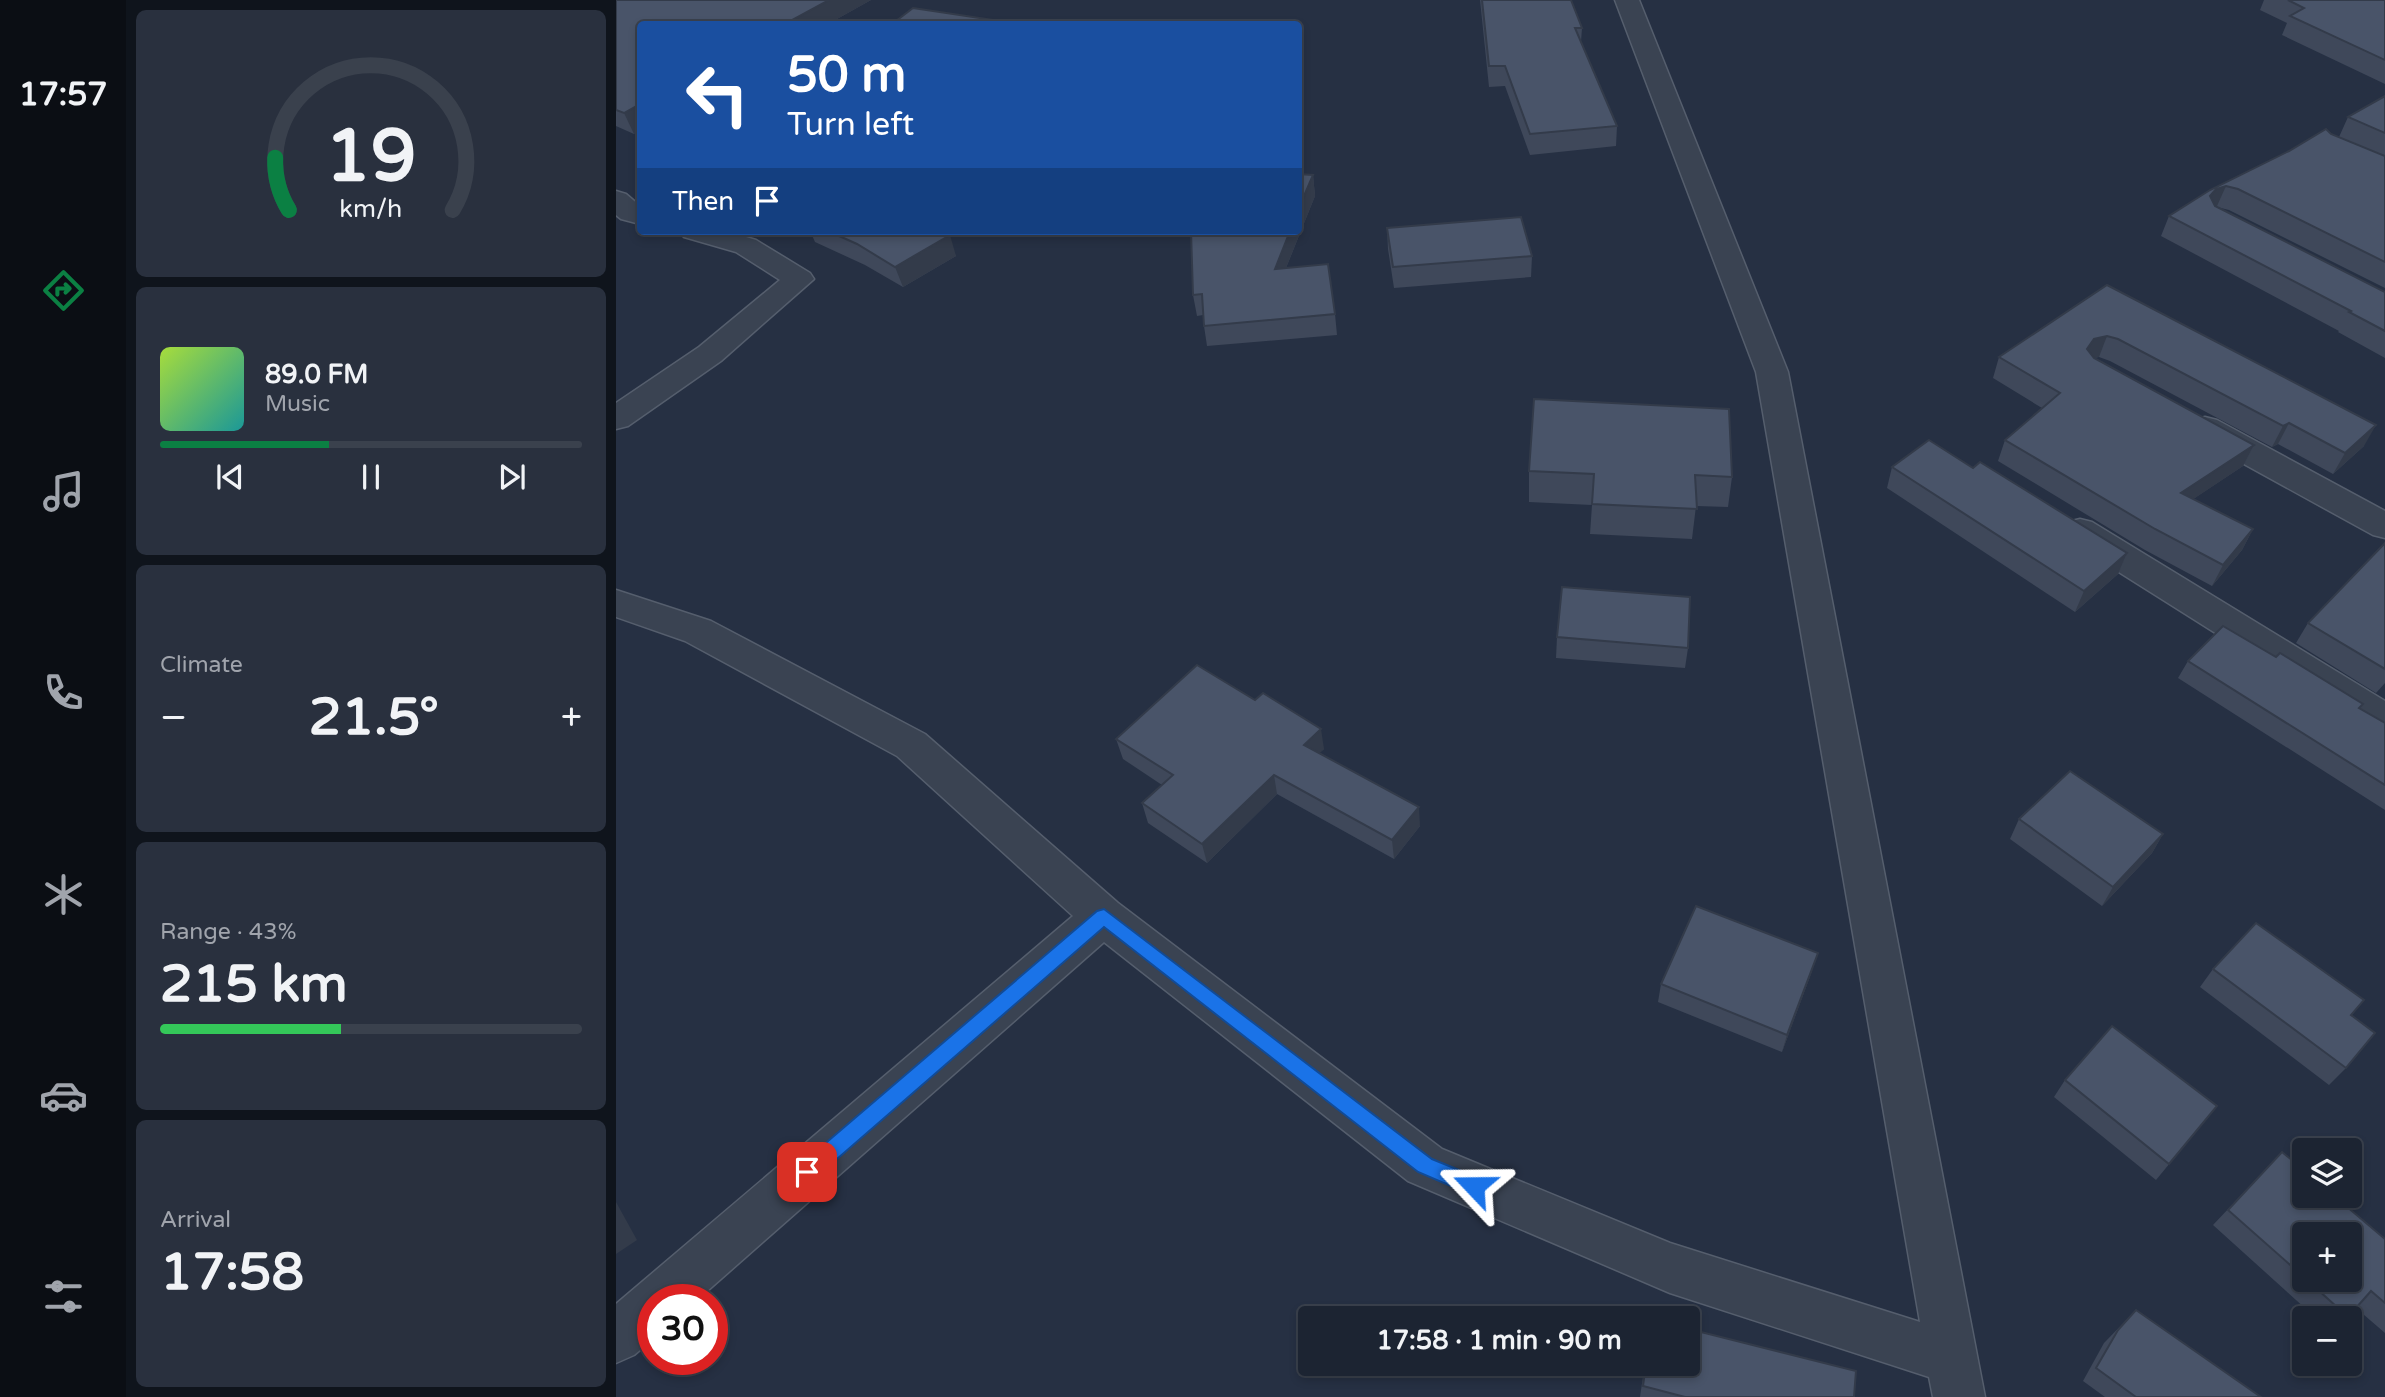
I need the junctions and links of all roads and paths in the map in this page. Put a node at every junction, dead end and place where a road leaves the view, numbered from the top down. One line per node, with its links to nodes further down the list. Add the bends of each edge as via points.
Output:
1 (1627, 0): 15 (street, via 1772,372)
2 (616, 200): 3 (street)
3 (637, 215)
4 (708, 235): 6 (street, via 746,246 799,279 710,354)
5 (2182, 416): 8 (street)
6 (616, 418)
7 (2053, 514): 10 (street)
8 (2385, 526)
9 (616, 603): 11 (street, via 698,631 911,745)
10 (2385, 720)
11 (1104, 916): 12 (street); 15 (street, via 1425,1165 1670,1268)
12 (678, 1284)
13 (637, 1319): 14 (street)
14 (616, 1337)
15 (1956, 1378)

